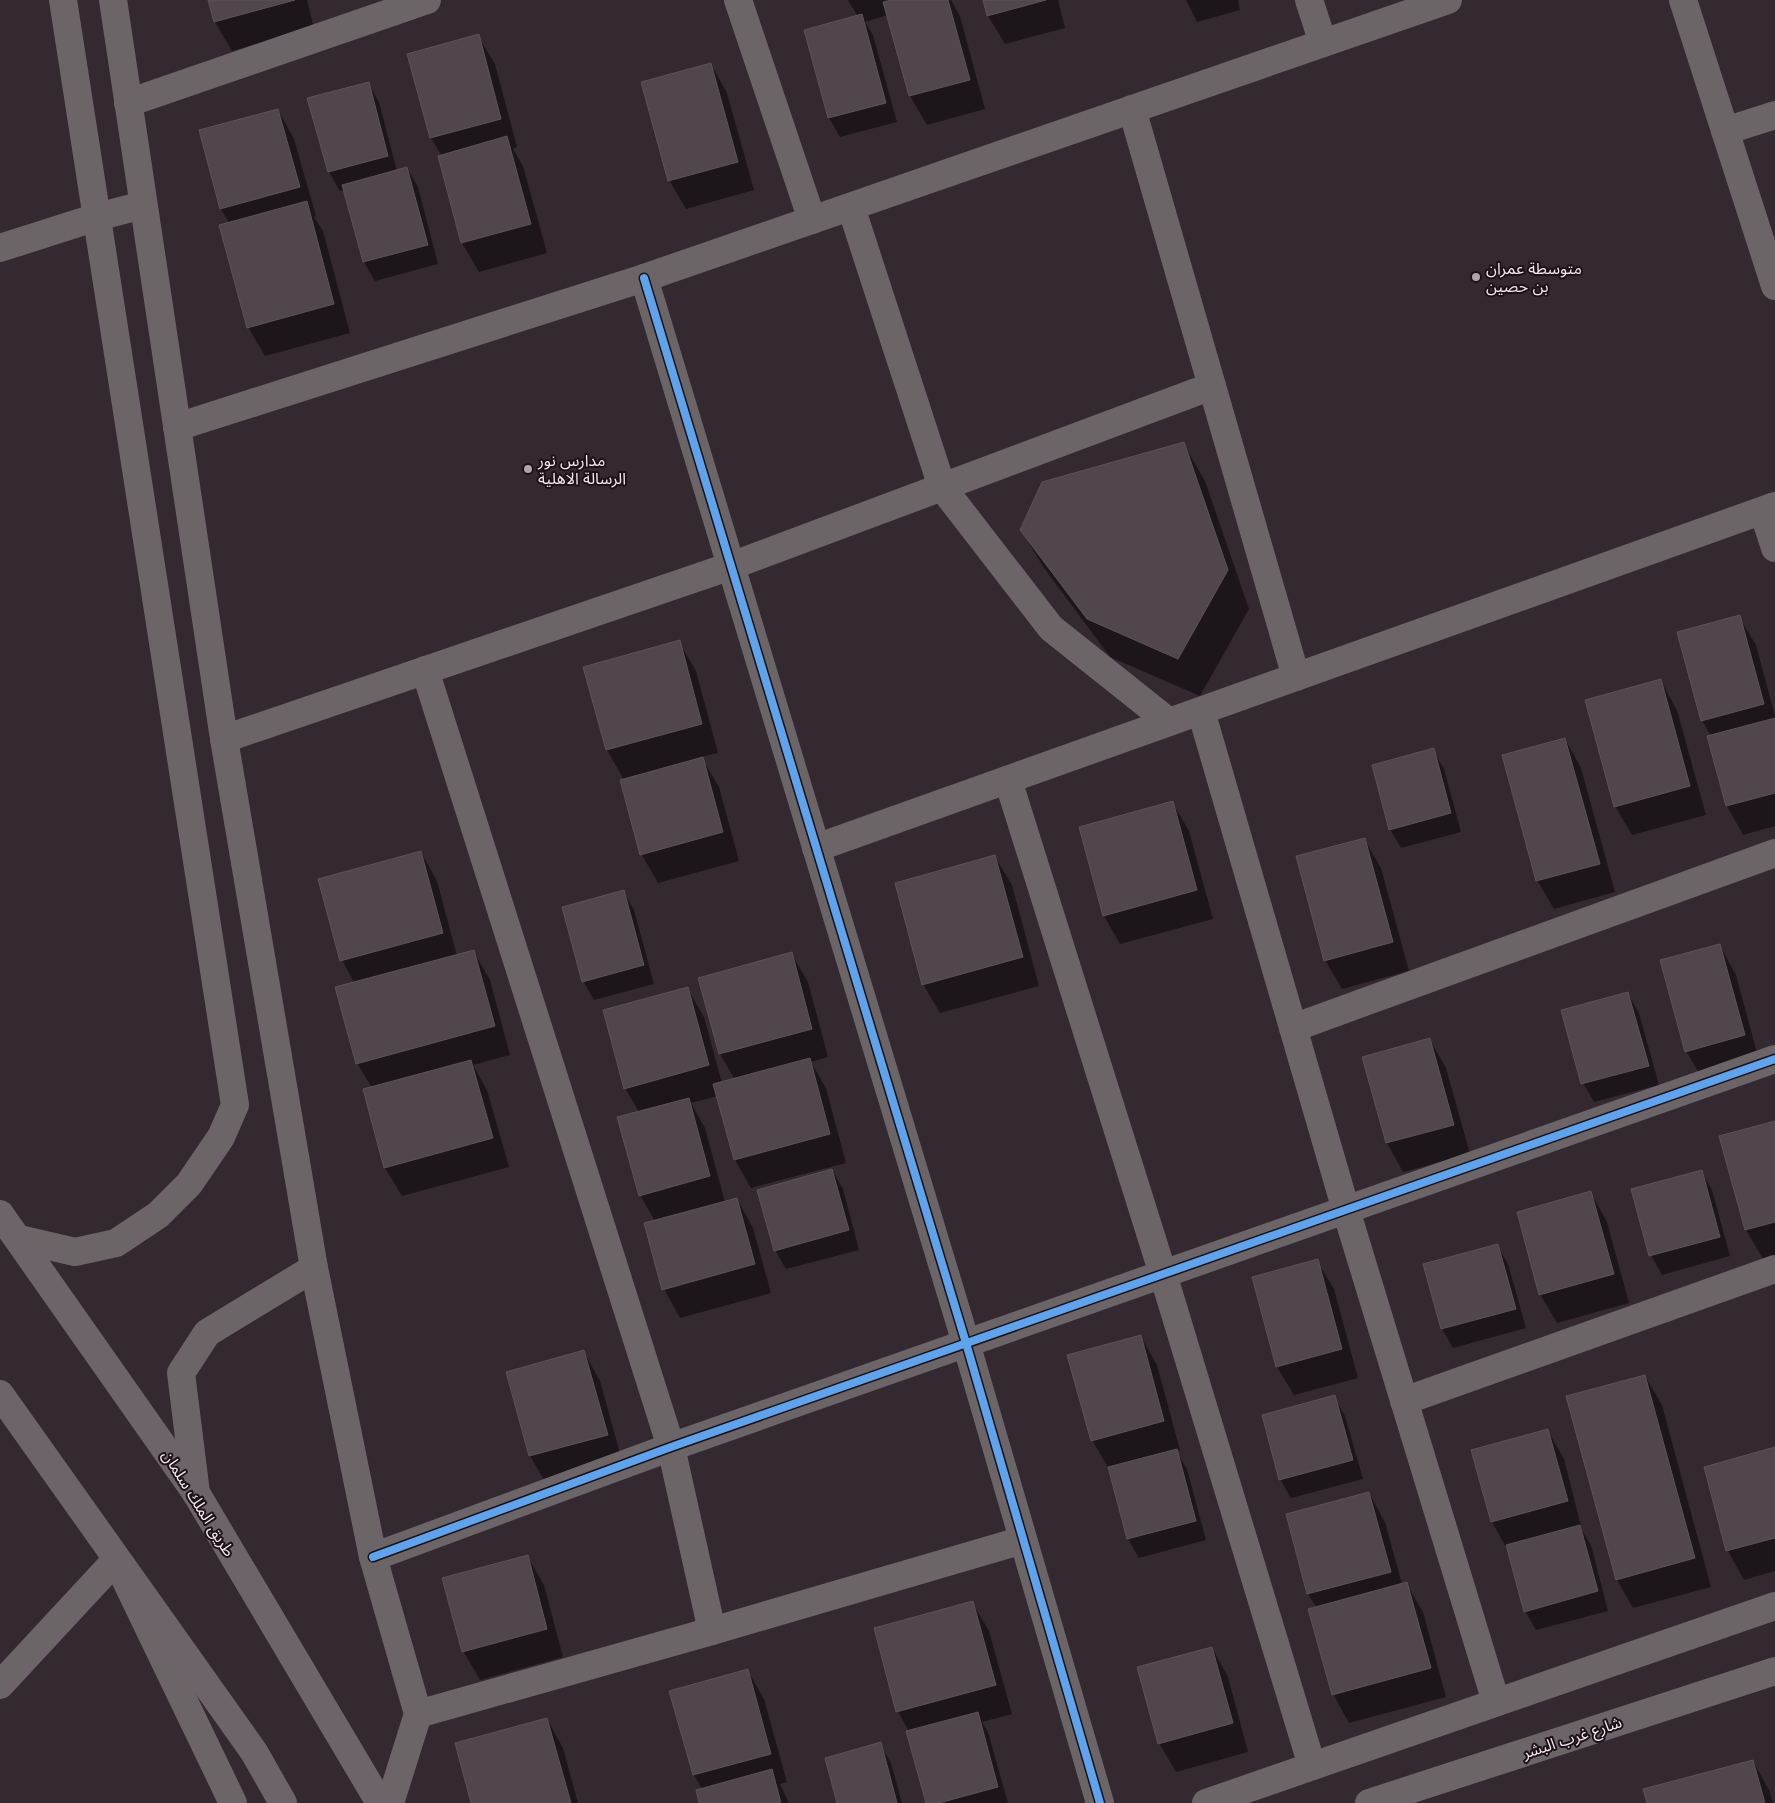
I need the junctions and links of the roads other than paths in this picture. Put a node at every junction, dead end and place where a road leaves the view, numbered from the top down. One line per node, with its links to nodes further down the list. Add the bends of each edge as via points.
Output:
1 (63, 0): 15 (street)
2 (113, 0): 9 (street)
3 (427, 0): 9 (street)
4 (738, 0): 16 (street)
5 (1309, 0): 8 (street)
6 (1448, 0): 8 (street)
7 (1683, 0): 12 (street)
8 (1323, 43): 10 (street)
9 (128, 103): 13 (street)
10 (1132, 109): 14 (street); 20 (street)
11 (1775, 114): 12 (street)
12 (1726, 131): 19 (street)
13 (143, 205): 15 (street); 21 (street)
14 (851, 207): 16 (street); 22 (street)
15 (97, 217): 17 (street); 38 (street, via 235,1105 221,1137 189,1184 158,1215 116,1243 75,1252)
16 (812, 220): 18 (street)
17 (0, 248)
18 (644, 278): 21 (street); 25 (street)
19 (1775, 286)
20 (1212, 386): 22 (street); 27 (street)
21 (177, 427): 30 (street)
22 (942, 487): 25 (street); 29 (street, via 1051,628)
23 (1769, 508): 24 (street); 27 (street)
24 (1775, 548)
25 (731, 566): 26 (street); 32 (street)
26 (425, 670): 30 (street); 45 (street)
27 (1296, 677): 28 (street)
28 (1201, 711): 29 (street); 34 (street)
29 (1169, 722): 31 (street)
30 (224, 739): 39 (street)
31 (1008, 780): 32 (street); 41 (street)
32 (816, 848): 42 (street)
33 (1775, 853): 34 (street)
34 (1293, 1028): 36 (street)
35 (1775, 1059): 36 (street)
36 (1346, 1210): 41 (street); 44 (street)
37 (0, 1214): 38 (main road, طريق الملك سلمان)
38 (18, 1238): 46 (main road, طريق الملك سلمان)
39 (314, 1268): 46 (street, via 208,1333 181,1373); 48 (street)
40 (1775, 1269): 44 (street)
41 (1163, 1274): 42 (street); 56 (street)
42 (966, 1343): 45 (street); 47 (street)
43 (0, 1394): 49 (main road)
44 (1404, 1401): 54 (street)
45 (671, 1447): 48 (street); 51 (street)
46 (196, 1493): 59 (main road, طريق الملك سلمان)
47 (1023, 1540): 51 (street); 61 (street)
48 (373, 1556): 55 (street)
49 (116, 1560): 53 (street); 57 (street); 58 (main road, via 254,1752)
50 (1775, 1606): 54 (street)
51 (712, 1631): 55 (street)
52 (1775, 1671): 63 (street, شارع غرب البشر)
53 (0, 1684)
54 (1496, 1702): 56 (street)
55 (418, 1714): 60 (street)
56 (1312, 1766): 62 (street)
57 (233, 1803)
58 (283, 1803)
59 (380, 1803)
60 (390, 1803)
61 (1100, 1803)
62 (1206, 1803)
63 (1369, 1803)

